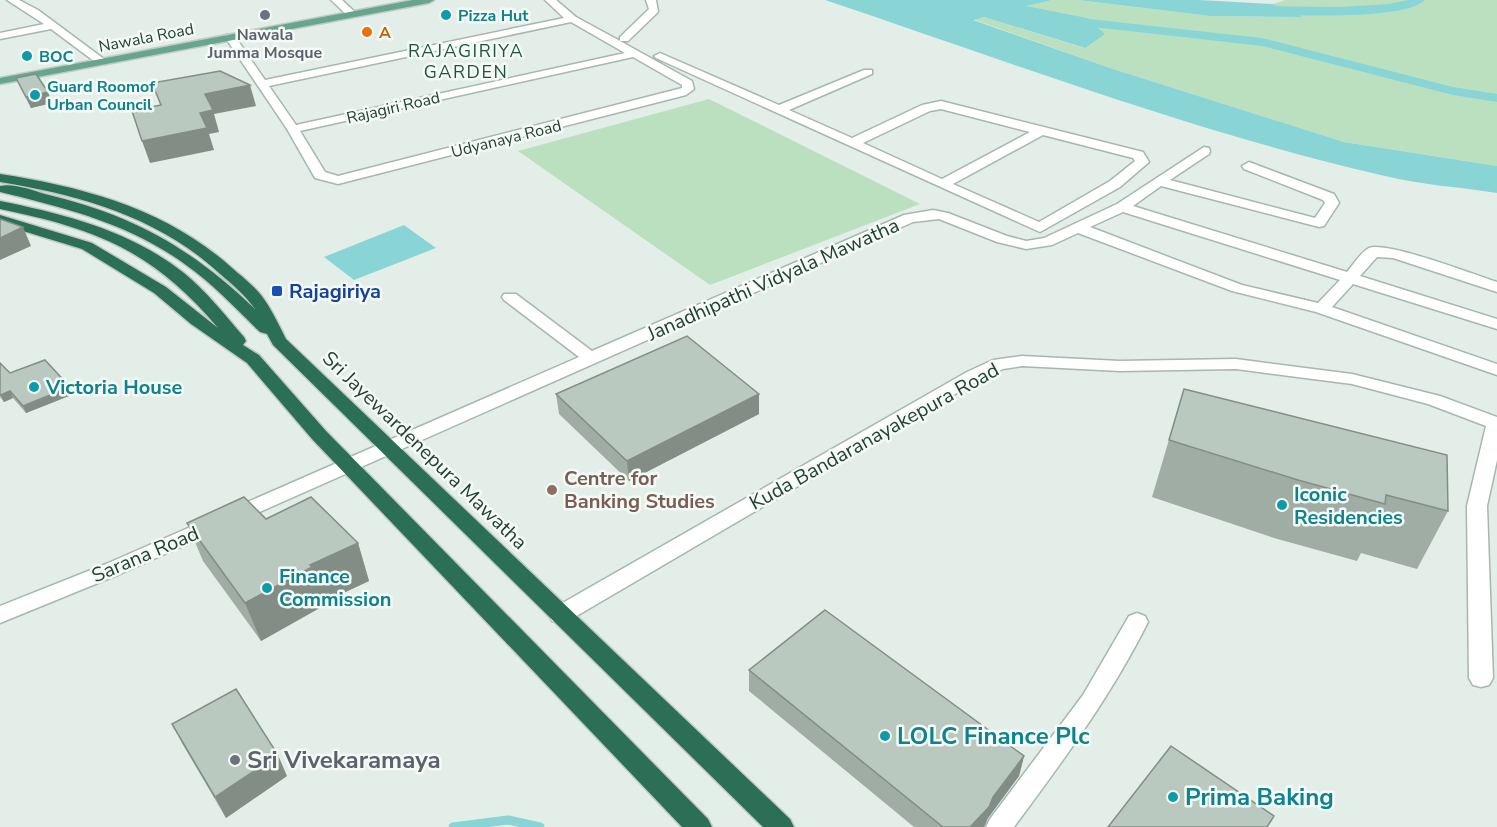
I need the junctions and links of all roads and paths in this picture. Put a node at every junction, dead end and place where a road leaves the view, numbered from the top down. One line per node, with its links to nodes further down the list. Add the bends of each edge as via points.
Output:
1 (12, 0): 8 (street)
2 (336, 0): 6 (street)
3 (429, 0): 6 (main road, Nawala Road)
4 (550, 0): 7 (street, Udyanaya Road)
5 (651, 0): 11 (street, via 654,10)
6 (352, 14): 10 (main road, Nawala Road)
7 (572, 19): 11 (street, Udyanaya Road); 17 (street)
8 (52, 26): 9 (street); 13 (street)
9 (0, 36)
10 (230, 37): 13 (main road, Nawala Road); 17 (street, Udyanaya Road)
11 (618, 40): 12 (street, Udyanaya Road); 19 (street)
12 (633, 54): 20 (street, Rajagiri Road); 20 (street, Udyanaya Road, via 688,83 688,89 338,180 320,175)
13 (102, 62): 15 (main road, Nawala Road)
14 (868, 72): 19 (street)
15 (45, 73): 16 (main road, Nawala Road); 18 (main road, Nawala Road)
16 (0, 81)
17 (263, 84): 20 (street, Udyanaya Road)
18 (0, 86)
19 (778, 110): 22 (street)
20 (293, 129)
21 (1041, 131): 22 (street, via 941,105 926,108); 27 (street); 27 (street, via 1120,148 1138,154 1142,162 1115,184 1040,228)
22 (853, 143): 27 (street)
23 (1204, 151): 26 (street, Janadhipathi Vidyala Mawatha)
24 (1249, 166): 26 (street, via 1329,196 1332,203 1319,223)
25 (0, 179): 38 (highway, Sri Jayewardenepura Mawatha, via 32,182 105,201 192,241 257,301)
26 (1160, 182): 30 (street, Janadhipathi Vidyala Mawatha)
27 (942, 184)
28 (0, 188): 38 (highway, via 76,207 159,241 202,269)
29 (0, 205): 39 (highway, via 100,231 156,260 198,294)
30 (1122, 207): 32 (street, Janadhipathi Vidyala Mawatha); 33 (street)
31 (0, 219): 39 (highway, via 87,246 160,290)
32 (1078, 228): 36 (street, via 1237,288); 40 (street, Janadhipathi Vidyala Mawatha, via 1047,242 1026,244 943,216 909,218)
33 (1350, 279): 34 (street, via 1378,251); 36 (street); 37 (street)
34 (1497, 287)
35 (510, 297): 40 (street)
36 (1322, 309): 41 (street)
37 (1497, 324)
38 (279, 341): 43 (highway, Sri Jayewardenepura Mawatha)
39 (253, 359): 44 (highway)
40 (592, 359): 43 (street, Janadhipathi Vidyala Mawatha)
41 (1497, 370)
42 (1496, 423): 46 (street, Kuda Bandaranayakepura Road, via 1434,400 1352,379 1236,364 999,364); 48 (street, via 1477,506)
43 (388, 448): 44 (street, Sarana Road); 46 (highway, Sri Jayewardenepura Mawatha)
44 (350, 465): 45 (street, Sarana Road); 49 (highway)
45 (0, 615)
46 (560, 615): 50 (highway, Sri Jayewardenepura Mawatha)
47 (1137, 622): 51 (street, via 1124,649)
48 (1481, 678)
49 (699, 827)
50 (781, 827)
51 (999, 827)

